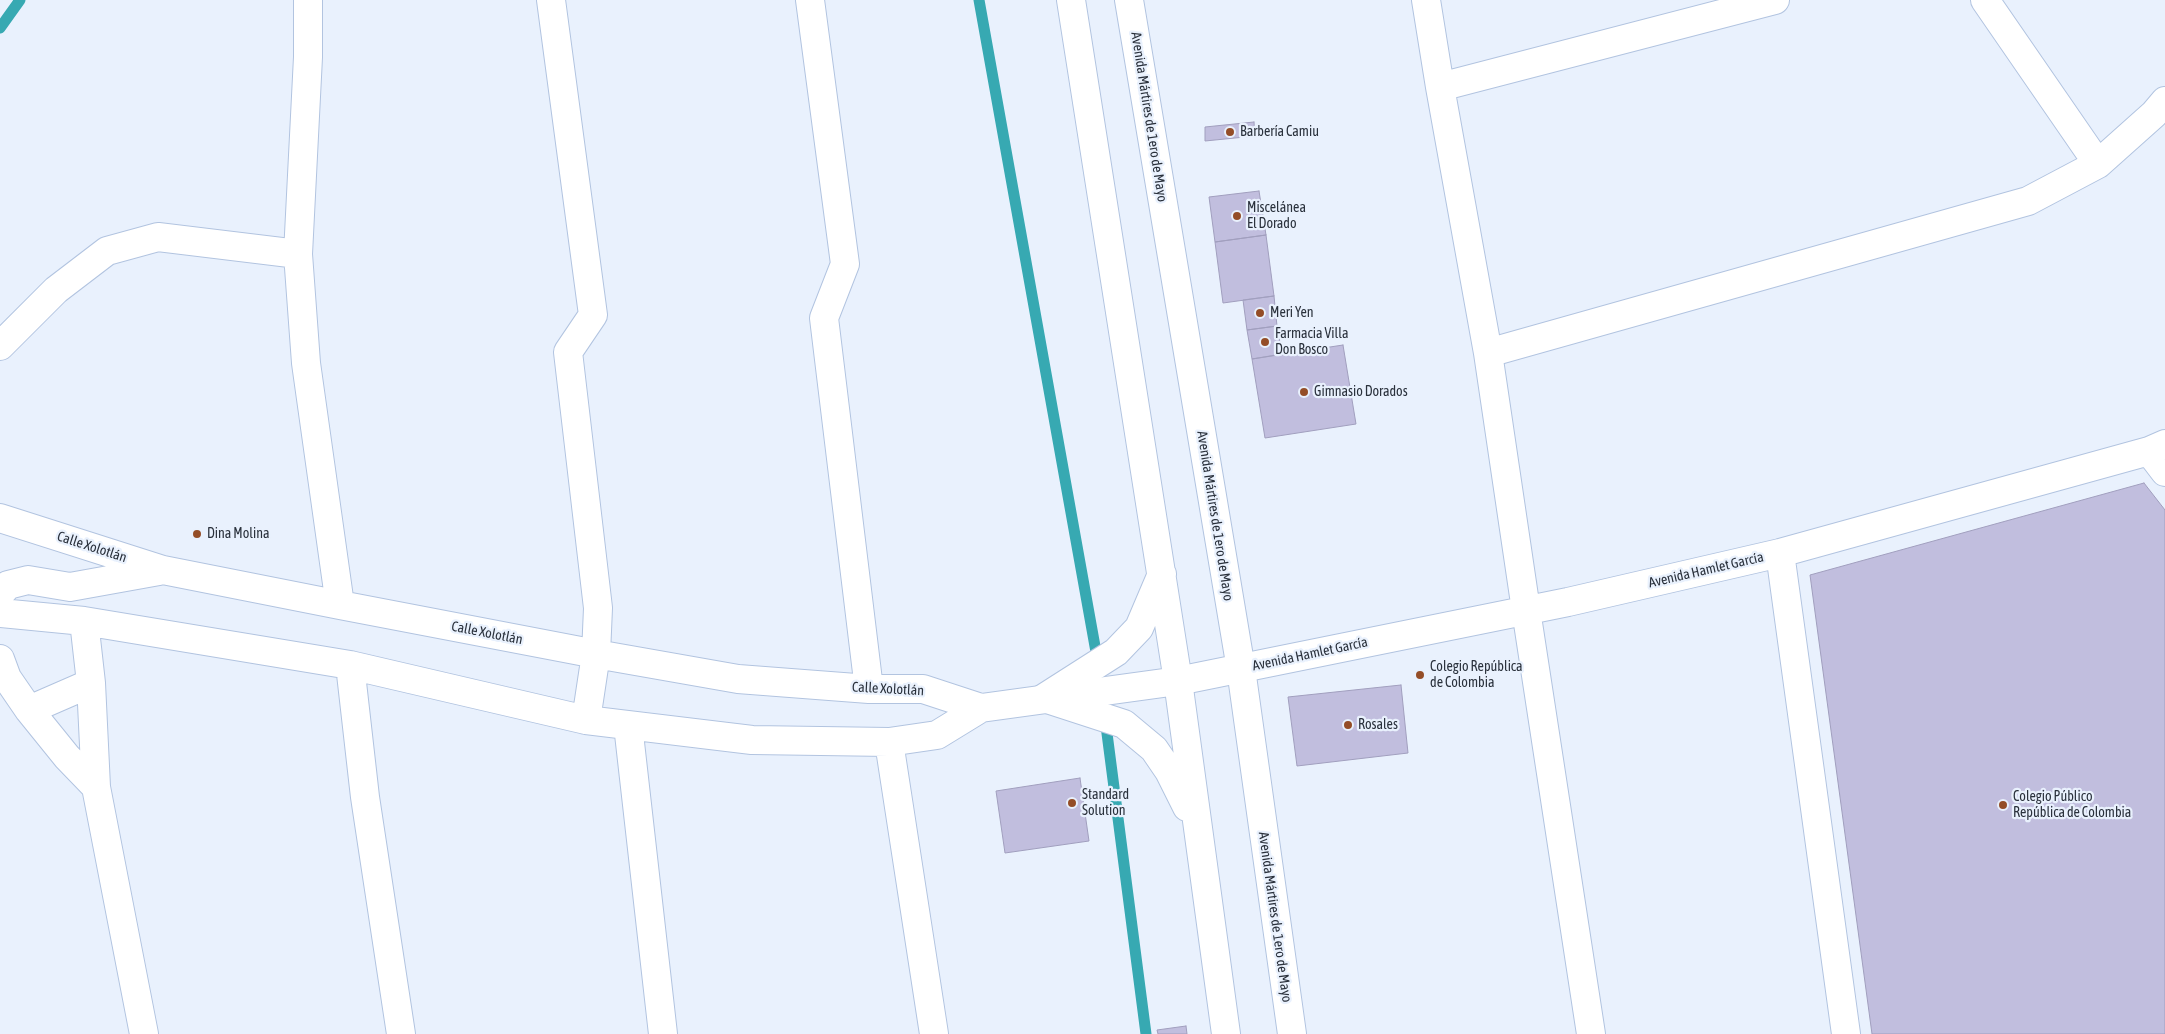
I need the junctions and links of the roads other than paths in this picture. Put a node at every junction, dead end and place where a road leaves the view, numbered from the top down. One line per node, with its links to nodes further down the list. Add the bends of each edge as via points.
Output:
1 (308, 0): 12 (street)
2 (551, 0): 25 (street, via 593,315 568,352 598,608)
3 (810, 0): 31 (street, via 845,264 824,318)
4 (1071, 0): 19 (street)
5 (1129, 0): 28 (street, Avenida Mártires de 1ero de Mayo)
6 (1426, 0): 9 (street)
7 (1775, 0): 9 (street)
8 (1985, 0): 11 (street)
9 (1440, 87): 14 (street)
10 (2165, 101): 11 (street)
11 (2098, 164): 14 (street, via 2028,201)
12 (298, 254): 13 (street, via 158,237 107,251 56,290); 21 (street, via 306,363)
13 (0, 346)
14 (1488, 353): 22 (street)
15 (2160, 456): 17 (street, Avenida Hamlet García)
16 (0, 518): 18 (street, Calle Xolotlán)
17 (1780, 553): 22 (street, Avenida Hamlet García); 48 (street)
18 (163, 570): 20 (street, via 70,587 28,580 8,585); 21 (street, Calle Xolotlán)
19 (1162, 574): 29 (street); 32 (street, via 1139,628 1116,652)
20 (0, 594)
21 (340, 605): 25 (street, Calle Xolotlán)
22 (1526, 610): 28 (street, Avenida Hamlet García); 47 (street)
23 (0, 613): 24 (street, Calle Xolotlán)
24 (84, 621): 27 (street, Calle Xolotlán); 30 (street)
25 (596, 654): 31 (street, Calle Xolotlán, via 738,679); 36 (street)
26 (0, 659): 35 (street, via 7,678)
27 (350, 665): 36 (street, Calle Xolotlán); 42 (street, via 364,797)
28 (1241, 669): 29 (street); 46 (street, Avenida Mártires de 1ero de Mayo)
29 (1178, 681): 32 (street); 40 (street)
30 (91, 683): 35 (street); 39 (street)
31 (869, 689): 34 (street, Calle Xolotlán, via 923,689)
32 (1090, 693): 33 (street); 33 (street); 40 (street, via 1154,749)
33 (1044, 698): 34 (street, Calle Xolotlán)
34 (981, 708): 38 (street, Calle Xolotlán, via 937,735)
35 (29, 710): 39 (street, via 67,758)
36 (586, 720): 37 (street, Calle Xolotlán)
37 (628, 726): 38 (street, Calle Xolotlán, via 752,740); 43 (street)
38 (889, 742): 44 (street)
39 (96, 787): 41 (street)
40 (1197, 829): 45 (street)
41 (144, 1034)
42 (402, 1034)
43 (662, 1034)
44 (934, 1034)
45 (1226, 1034)
46 (1292, 1034)
47 (1591, 1034)
48 (1846, 1034)

